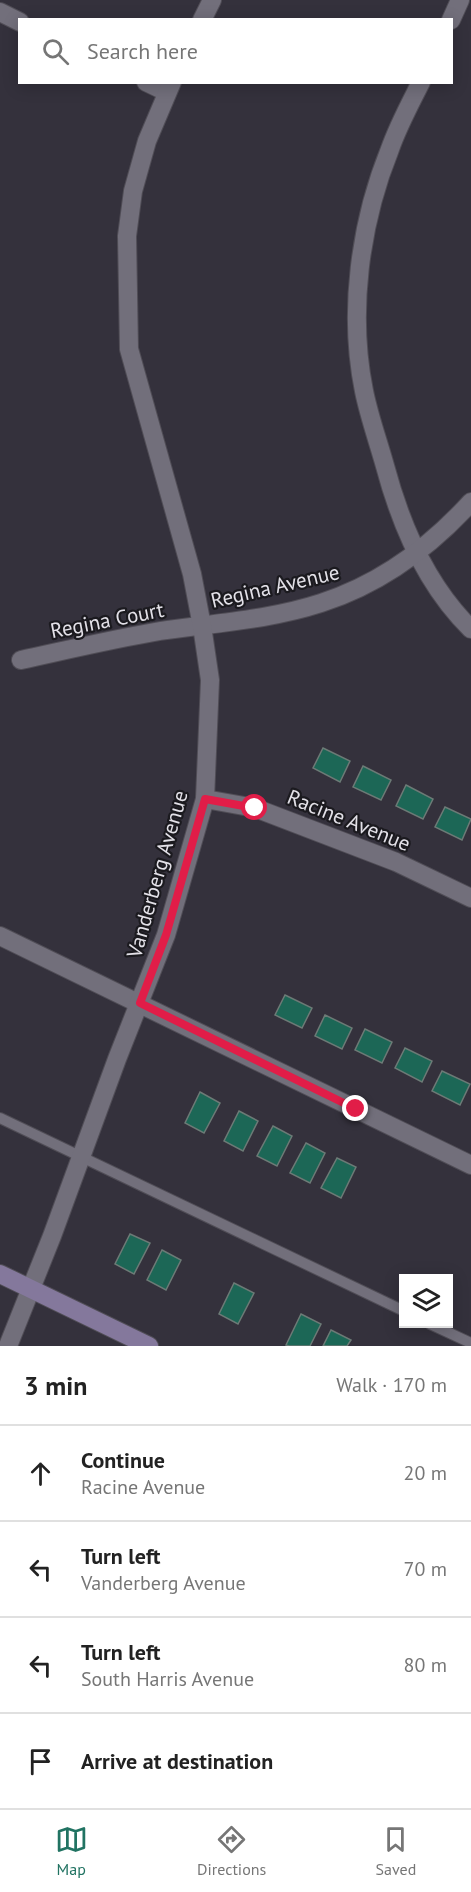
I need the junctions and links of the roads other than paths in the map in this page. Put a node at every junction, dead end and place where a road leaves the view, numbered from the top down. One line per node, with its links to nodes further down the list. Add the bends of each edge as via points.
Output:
1 (212, 0): 4 (street)
2 (460, 0): 5 (street)
3 (0, 12): 6 (street)
4 (203, 18)
5 (452, 18)
6 (18, 21)
7 (154, 84): 9 (street)
8 (420, 84): 11 (street, via 390,147 375,190 358,284 357,333 367,402 396,509)
9 (170, 88): 12 (street, Vanderberg Avenue, via 147,141 130,214 129,349 192,574)
10 (471, 502): 11 (street, Regina Avenue)
11 (417, 553): 12 (street, Regina Avenue, via 354,591 320,603); 13 (street, via 433,585)
12 (202, 626): 14 (street, Regina Court); 15 (street, Vanderberg Avenue, via 210,680)
13 (471, 629)
14 (21, 660)
15 (205, 799): 16 (street, Racine Avenue, via 255,808 396,862); 18 (street, Vanderberg Avenue, via 166,935)
16 (471, 898)
17 (0, 936): 18 (street)
18 (140, 1003): 20 (street, Vanderberg Avenue); 21 (street)
19 (0, 1118): 20 (lane)
20 (81, 1157): 23 (street, Vanderberg Avenue); 24 (lane)
21 (471, 1165)
22 (0, 1274): 23 (street)
23 (31, 1289): 27 (street, Vanderberg Avenue); 28 (street)
24 (399, 1309)
25 (440, 1328): 26 (lane)
26 (471, 1343)
27 (8, 1346)
28 (149, 1346)

